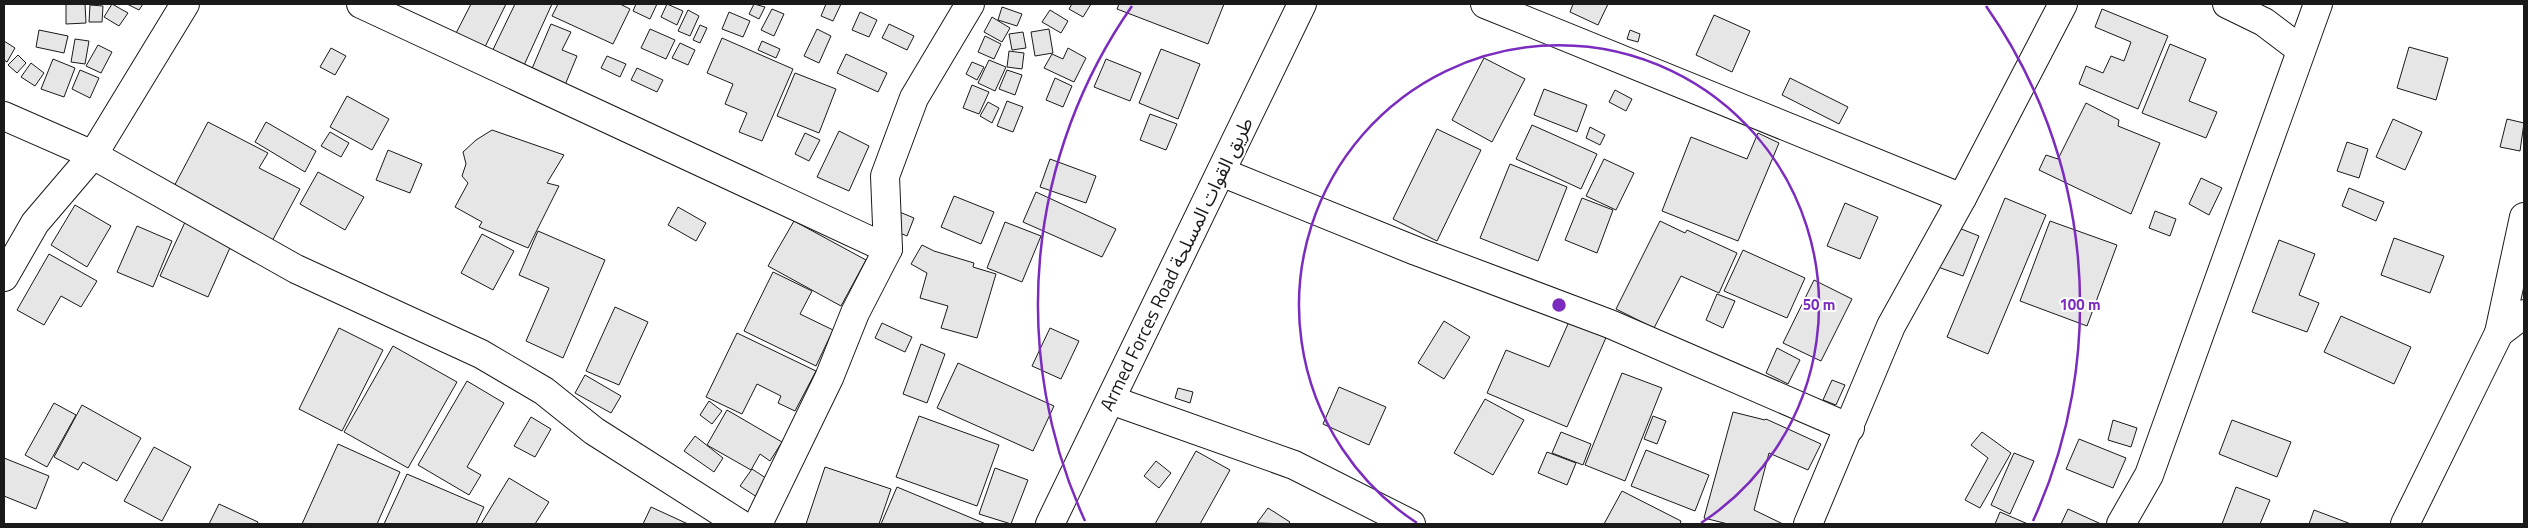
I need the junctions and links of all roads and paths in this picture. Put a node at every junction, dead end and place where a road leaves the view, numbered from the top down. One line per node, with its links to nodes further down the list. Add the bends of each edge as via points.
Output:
1 (185, 4): 11 (street)
2 (361, 4): 15 (street)
3 (970, 4): 15 (street, via 914,98 885,176)
4 (1302, 4): 12 (street, Armed Forces Road طريق القوات المسلحة)
5 (1484, 4): 13 (street)
6 (2063, 4): 13 (street)
7 (2227, 4): 9 (street, via 2264,22)
8 (2318, 4): 9 (street)
9 (2301, 50): 26 (street, via 2149,475)
10 (4, 116): 11 (street)
11 (92, 156): 16 (street, via 35,223); 21 (street, via 296,269 481,354 544,391 594,431)
12 (1221, 172): 19 (street, Armed Forces Road طريق القوات المسلحة); 20 (street, via 1416,251 1610,324)
13 (1962, 198): 20 (street, via 1891,326)
14 (2524, 217): 18 (street)
15 (888, 249): 22 (street)
16 (4, 277)
17 (2524, 314): 18 (street)
18 (2499, 333): 27 (street)
19 (1110, 400): 23 (street, Armed Forces Road طريق القوات المسلحة); 24 (street, via 1294,465)
20 (1850, 428): 25 (street)
21 (740, 524)
22 (758, 524)
23 (1050, 524)
24 (1411, 524)
25 (1808, 524)
26 (2121, 524)
27 (2405, 524)

